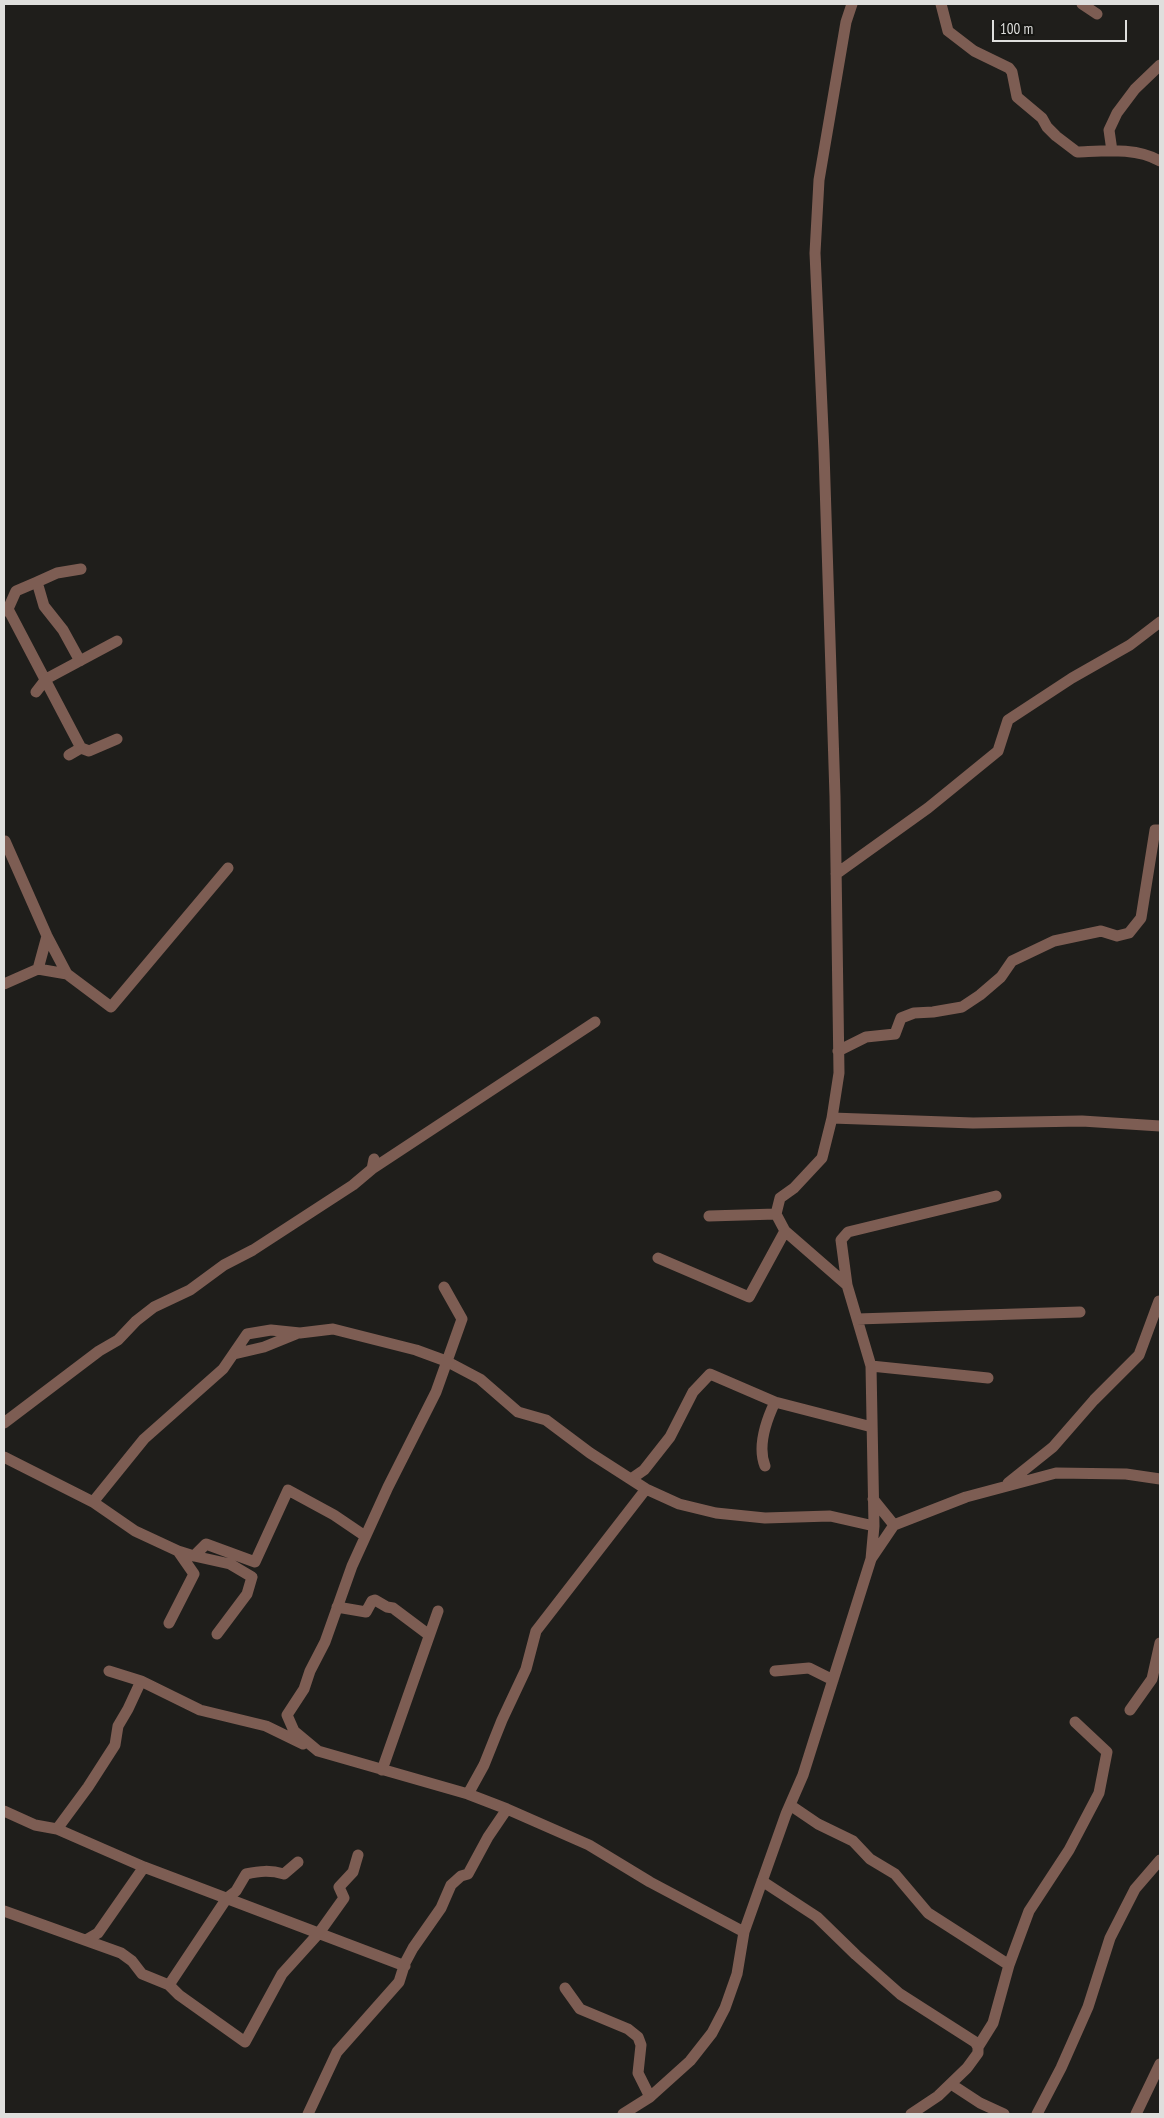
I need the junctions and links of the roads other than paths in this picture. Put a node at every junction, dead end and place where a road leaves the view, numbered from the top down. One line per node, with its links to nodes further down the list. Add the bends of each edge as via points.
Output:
1 (852, 4): 22 (street, via 822,150 815,253)
2 (941, 4): 6 (street, via 948,31 974,51 1009,68 1017,97 1042,118 1056,136 1077,152)
3 (1082, 4): 4 (street)
4 (1098, 14)
5 (1160, 65): 6 (street, via 1135,88 1117,113 1109,130)
6 (1112, 151): 7 (street, via 1144,154)
7 (1160, 161)
8 (81, 569): 9 (street, via 57,573)
9 (37, 582): 10 (street, via 16,591); 13 (street, via 44,606 63,630)
10 (6, 610): 14 (street)
11 (1160, 622): 22 (street, via 1130,645 1008,720 998,751 928,808)
12 (117, 641): 13 (street)
13 (80, 661): 14 (street)
14 (46, 680): 15 (street); 17 (street)
15 (36, 692)
16 (116, 739): 17 (street, via 89,751)
17 (81, 748): 18 (street)
18 (69, 755)
19 (1160, 830): 28 (street, via 1155,830 1141,918 1129,933 1118,936 1101,930 1054,941 1012,961 1001,977 962,1007 914,1013 902,1018 895,1034 866,1037)
20 (5, 841): 23 (street)
21 (228, 868): 25 (street, via 111,1007)
22 (836, 874): 28 (street)
23 (47, 936): 24 (street); 25 (street)
24 (38, 969): 25 (street); 26 (street)
25 (67, 974)
26 (4, 984)
27 (595, 1022): 47 (street, via 373,1164 354,1185 224,1265 190,1290 154,1307 118,1340)
28 (838, 1051): 29 (street, via 839,1073)
29 (832, 1118): 30 (street, via 973,1123 1082,1121); 32 (street, via 822,1158 780,1198)
30 (1160, 1126)
31 (996, 1196): 36 (street, via 848,1232 841,1240)
32 (776, 1214): 33 (street); 34 (street)
33 (708, 1216)
34 (785, 1231): 35 (street, via 749,1297); 36 (street)
35 (658, 1258)
36 (847, 1285): 40 (street)
37 (444, 1287): 43 (street, via 462,1319)
38 (1159, 1301): 53 (street, via 1139,1356 1053,1447)
39 (1080, 1312): 40 (street)
40 (857, 1319): 44 (street)
41 (300, 1332): 42 (street, via 264,1347); 42 (street, via 271,1330 247,1334); 43 (street, via 333,1330 416,1350)
42 (234, 1354): 56 (street, via 223,1369 144,1438)
43 (446, 1361): 51 (street, via 480,1379 518,1412 546,1420); 59 (street, via 436,1392)
44 (870, 1366): 45 (street); 48 (street)
45 (988, 1378)
46 (775, 1402): 48 (street); 50 (street, via 766,1422 762,1458); 51 (street, via 710,1374 693,1392 665,1443 644,1470)
47 (4, 1423)
48 (872, 1427): 55 (street)
49 (4, 1457): 56 (street)
50 (765, 1466)
51 (631, 1479): 54 (street)
52 (1160, 1479): 53 (street, via 1126,1474 1056,1474)
53 (1005, 1486): 57 (street)
54 (646, 1489): 58 (street, via 679,1504 716,1513 765,1518 830,1516); 77 (street, via 536,1631 526,1670)
55 (873, 1499): 57 (street); 58 (street)
56 (93, 1502): 60 (street, via 135,1531)
57 (894, 1525): 62 (street)
58 (874, 1526): 62 (street)
59 (365, 1536): 61 (street, via 288,1490 256,1562 206,1544); 63 (street)
60 (178, 1551): 61 (street); 65 (street, via 194,1574)
61 (194, 1556): 66 (street, via 230,1564 252,1577 247,1594)
62 (871, 1559): 71 (street)
63 (337, 1607): 67 (street, via 366,1612 375,1600 393,1608); 75 (street, via 304,1689 287,1715 294,1731)
64 (438, 1611): 67 (street)
65 (169, 1623)
66 (217, 1634)
67 (429, 1636): 76 (street)
68 (1160, 1643): 73 (street, via 1152,1679)
69 (109, 1670): 72 (street)
70 (776, 1671): 71 (street, via 809,1668)
71 (833, 1680): 78 (street)
72 (141, 1681): 75 (street, via 200,1710 266,1726); 81 (street, via 118,1726 115,1745)
73 (1130, 1710)
74 (1074, 1722): 92 (street, via 1107,1752 1099,1793 1069,1850 1029,1911)
75 (318, 1752): 76 (street)
76 (382, 1770): 77 (street)
77 (468, 1794): 79 (street)
78 (790, 1806): 86 (street); 92 (street, via 853,1841 870,1859 894,1874 928,1913)
79 (508, 1809): 89 (street, via 589,1845); 93 (street, via 468,1874 451,1885 441,1908 413,1948)
80 (4, 1812): 81 (street)
81 (57, 1829): 85 (street)
82 (358, 1855): 90 (street, via 353,1872 339,1887 344,1898)
83 (1160, 1860): 104 (street, via 1135,1889 1110,1938 1088,2007)
84 (298, 1862): 87 (street, via 284,1874 260,1871 246,1874 236,1891)
85 (144, 1867): 87 (street); 91 (street, via 98,1933)
86 (762, 1881): 89 (street); 96 (street, via 817,1917 900,1994)
87 (227, 1898): 90 (street); 94 (street)
88 (4, 1911): 91 (street)
89 (744, 1932): 99 (street, via 737,1974 712,2033 690,2061)
90 (319, 1933): 93 (street); 94 (street, via 282,1974 245,2042)
91 (86, 1940): 94 (street, via 121,1953 142,1974)
92 (1009, 1965): 96 (street, via 993,2023)
93 (405, 1966): 100 (street, via 399,1982 337,2052)
94 (169, 1985)
95 (565, 1988): 99 (street, via 580,2009 628,2029 638,2037 641,2045 638,2073)
96 (978, 2047): 98 (street, via 978,2053)
97 (1160, 2064): 105 (street)
98 (951, 2084): 102 (street); 103 (street)
99 (650, 2097): 101 (street)
100 (308, 2114)
101 (623, 2114)
102 (912, 2114)
103 (1004, 2114)
104 (1036, 2114)
105 (1136, 2114)

